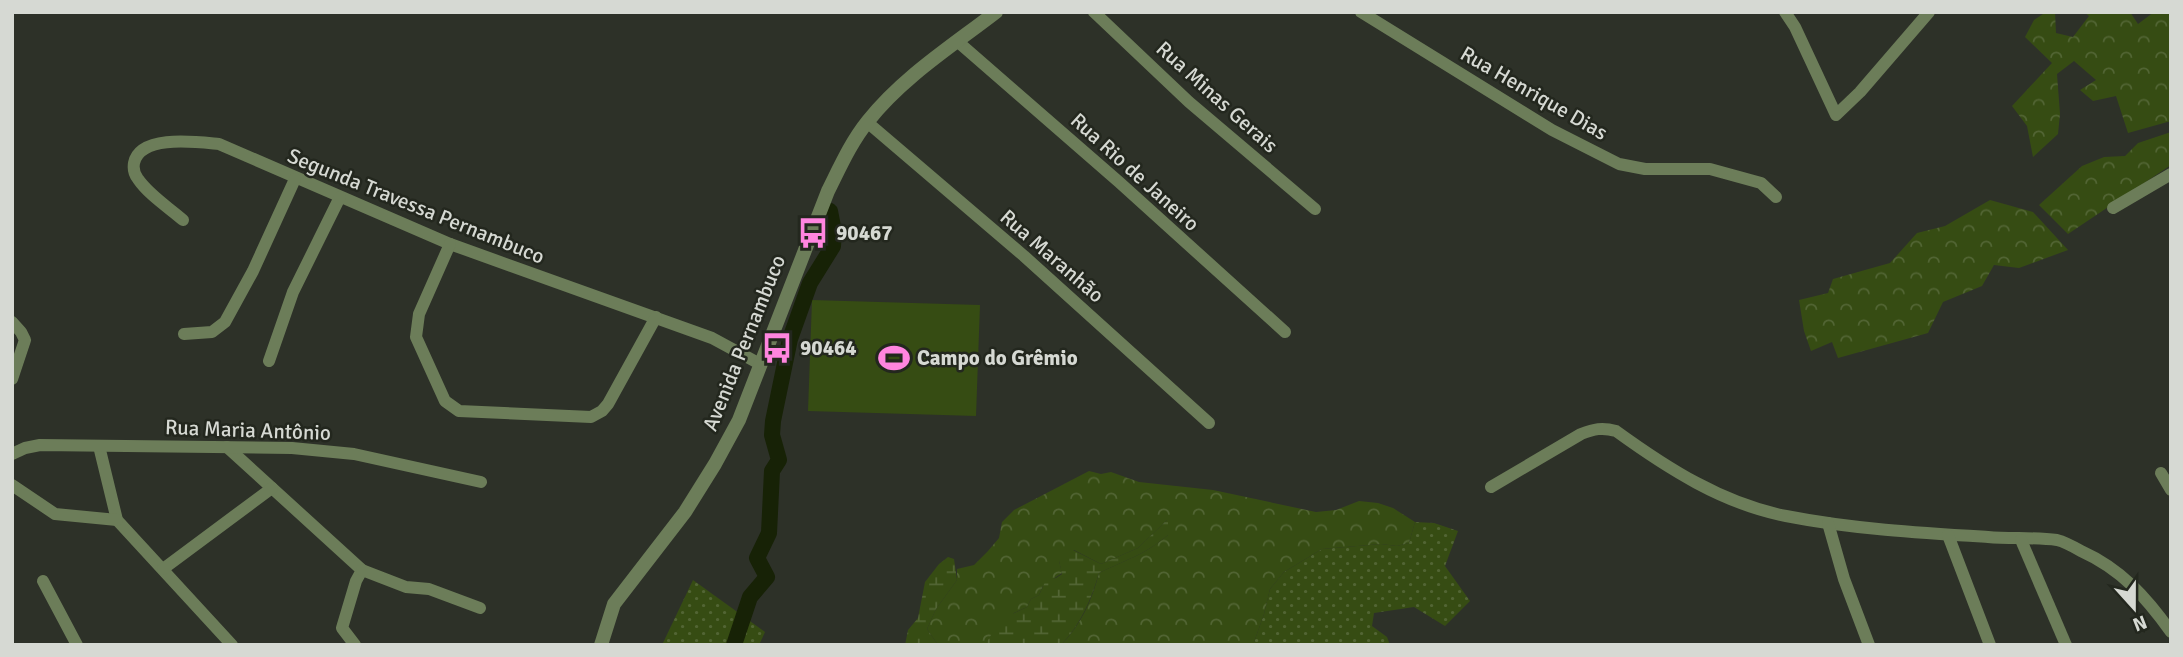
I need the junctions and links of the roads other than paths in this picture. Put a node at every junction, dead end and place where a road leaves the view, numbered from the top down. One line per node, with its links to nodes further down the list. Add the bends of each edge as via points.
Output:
1 (996, 12): 6 (street, Avenida Pernambuco)
2 (1094, 12): 13 (street, Rua Minas Gerais, via 1189,102)
3 (1361, 12): 11 (street, Rua Henrique Dias, via 1552,130 1619,164 1645,169 1710,169 1761,183)
4 (1785, 12): 5 (street, via 1836,115)
5 (1929, 12)
6 (957, 41): 7 (street, Avenida Pernambuco, via 895,90); 18 (street, Rua Rio de Janeiro)
7 (867, 122): 21 (street, Avenida Pernambuco, via 828,191); 23 (street, Rua Maranhão)
8 (2171, 174): 12 (street)
9 (295, 179): 10 (street, Segunda Travessa Pernambuco); 14 (street, Segunda Travessa Pernambuco, via 219,145 177,141 144,148 133,168 137,178); 19 (street, via 225,322 212,332)
10 (340, 197): 15 (street, Segunda Travessa Pernambuco); 20 (street, via 293,292)
11 (1776, 197)
12 (2113, 208)
13 (1315, 209)
14 (183, 220)
15 (450, 244): 16 (street, Segunda Travessa Pernambuco); 16 (street, via 419,314 416,337 445,401 459,411 591,417 608,404)
16 (656, 317): 21 (street, Segunda Travessa Pernambuco, via 712,338)
17 (12, 322): 22 (street, via 25,340)
18 (1285, 332)
19 (184, 334)
20 (270, 361)
21 (760, 364): 45 (street, Avenida Pernambuco, via 739,420 715,464 685,512 614,604)
22 (12, 379)
23 (1209, 423)
24 (99, 446): 25 (street, Rua Maria Antônio); 26 (street, Rua Maria Antônio, via 40,445); 33 (street)
25 (227, 447): 28 (street, Rua Maria Antônio, via 354,454); 31 (street)
26 (12, 454)
27 (2161, 473): 32 (street)
28 (481, 482)
29 (12, 485): 33 (street, via 55,514)
30 (1491, 487): 34 (street, via 1581,433 1606,428 1717,493 1784,516)
31 (272, 488): 37 (street); 38 (street)
32 (2171, 490)
33 (117, 520): 37 (street)
34 (1828, 523): 35 (street); 46 (street)
35 (1948, 535): 36 (street); 47 (street)
36 (2021, 540): 41 (street, via 2058,540 2097,558 2125,576); 48 (street)
37 (163, 569): 43 (street)
38 (362, 570): 40 (street); 44 (street, via 342,628)
39 (43, 581): 42 (street)
40 (480, 608)
41 (2171, 632)
42 (77, 645)
43 (232, 645)
44 (355, 645)
45 (601, 645)
46 (1869, 645)
47 (1990, 645)
48 (2066, 645)

